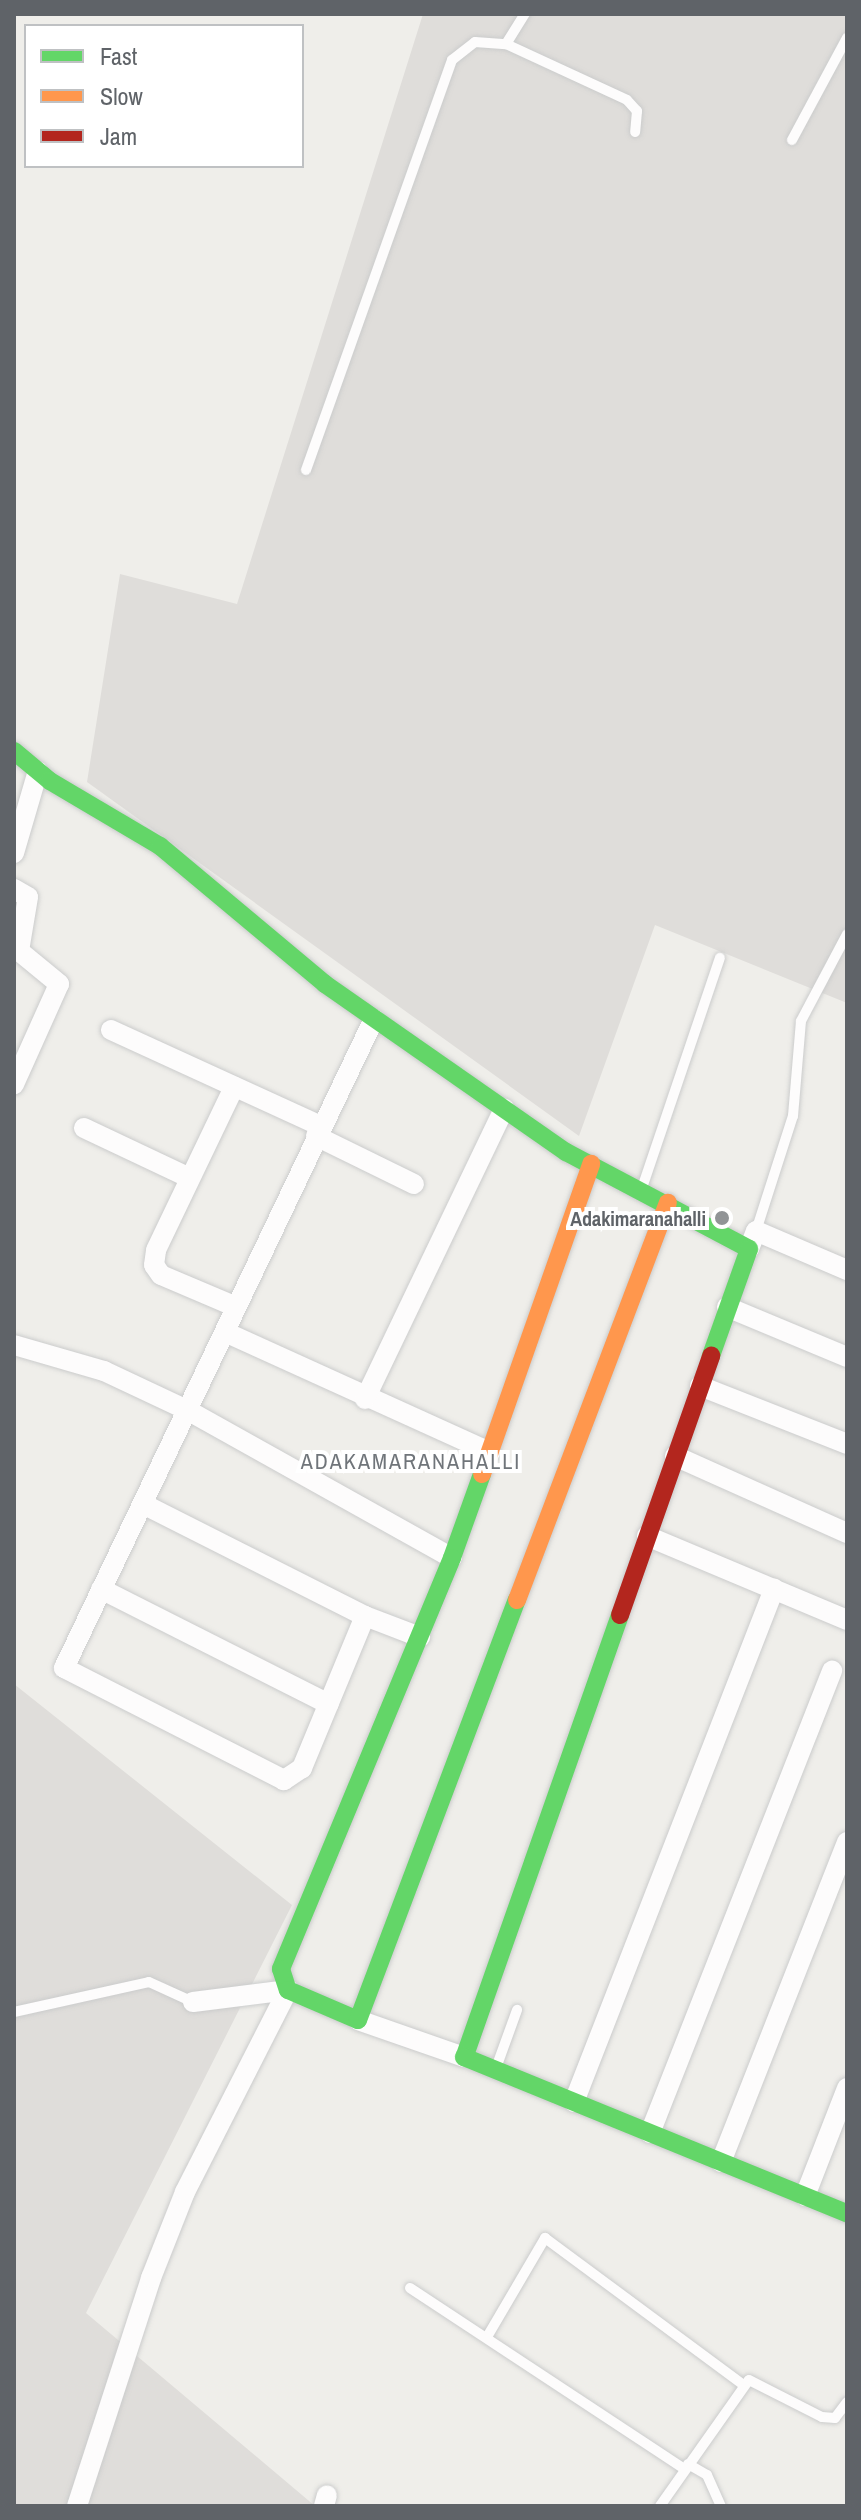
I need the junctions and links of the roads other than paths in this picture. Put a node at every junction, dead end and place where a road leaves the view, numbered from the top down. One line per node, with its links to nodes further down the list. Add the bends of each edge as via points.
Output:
1 (525, 14): 3 (lane)
2 (847, 38): 5 (lane)
3 (506, 44): 4 (lane, via 627,100 637,111); 6 (lane, via 475,42 452,60)
4 (635, 132)
5 (792, 140)
6 (306, 470)
7 (14, 751): 8 (street)
8 (38, 771): 9 (street); 13 (street, via 160,846)
9 (14, 853)
10 (14, 889): 15 (street, via 28,897 19,951 59,984)
11 (847, 934): 25 (lane, via 801,1021 793,1116)
12 (720, 958): 23 (lane)
13 (374, 1019): 17 (street); 19 (street)
14 (111, 1030): 16 (street)
15 (14, 1084)
16 (234, 1087): 19 (street); 21 (street)
17 (504, 1109): 20 (street); 33 (street)
18 (84, 1128): 21 (street)
19 (318, 1131): 22 (street); 27 (street)
20 (591, 1164): 23 (street); 36 (street)
21 (190, 1178): 27 (street, via 154,1265 161,1275)
22 (414, 1184)
23 (641, 1189): 24 (street)
24 (668, 1203): 25 (street); 54 (street)
25 (752, 1240): 26 (street); 28 (street)
26 (847, 1270)
27 (234, 1306): 29 (street)
28 (727, 1307): 31 (street); 32 (street)
29 (225, 1332): 33 (street); 34 (street)
30 (14, 1345): 34 (street, via 104,1371)
31 (847, 1357)
32 (700, 1386): 35 (street); 37 (street)
33 (365, 1399): 36 (street)
34 (189, 1411): 38 (street); 41 (street)
35 (847, 1444)
36 (490, 1452): 41 (street)
37 (675, 1456): 39 (street); 40 (street)
38 (143, 1504): 42 (street); 44 (street)
39 (847, 1533)
40 (647, 1536): 43 (street); 55 (street)
41 (452, 1558): 46 (street)
42 (101, 1589): 48 (street); 48 (street, via 64,1668 284,1780 302,1768)
43 (774, 1589): 45 (street); 58 (street)
44 (365, 1616): 46 (street); 48 (street)
45 (847, 1620)
46 (420, 1637): 50 (street, via 281,1969)
47 (832, 1670): 59 (street)
48 (329, 1704)
49 (847, 1842): 60 (street)
50 (288, 1990): 51 (street); 54 (street); 68 (street, via 185,2192 151,2278)
51 (193, 2002): 53 (lane, via 149,1982)
52 (517, 2010): 56 (lane)
53 (14, 2012)
54 (358, 2020): 55 (street)
55 (464, 2057): 56 (street)
56 (496, 2070): 58 (street)
57 (847, 2088): 61 (street)
58 (574, 2102): 59 (street)
59 (650, 2133): 60 (street)
60 (721, 2162): 61 (street)
61 (805, 2196): 62 (street)
62 (847, 2213)
63 (410, 2288): 64 (lane)
64 (487, 2337): 65 (lane, via 545,2238); 67 (lane)
65 (744, 2385): 66 (lane, via 762,2382 822,2417 835,2418); 67 (lane)
66 (847, 2402)
67 (687, 2467): 69 (lane); 70 (lane, via 707,2475)
68 (77, 2506)
69 (660, 2506)
70 (721, 2506)

